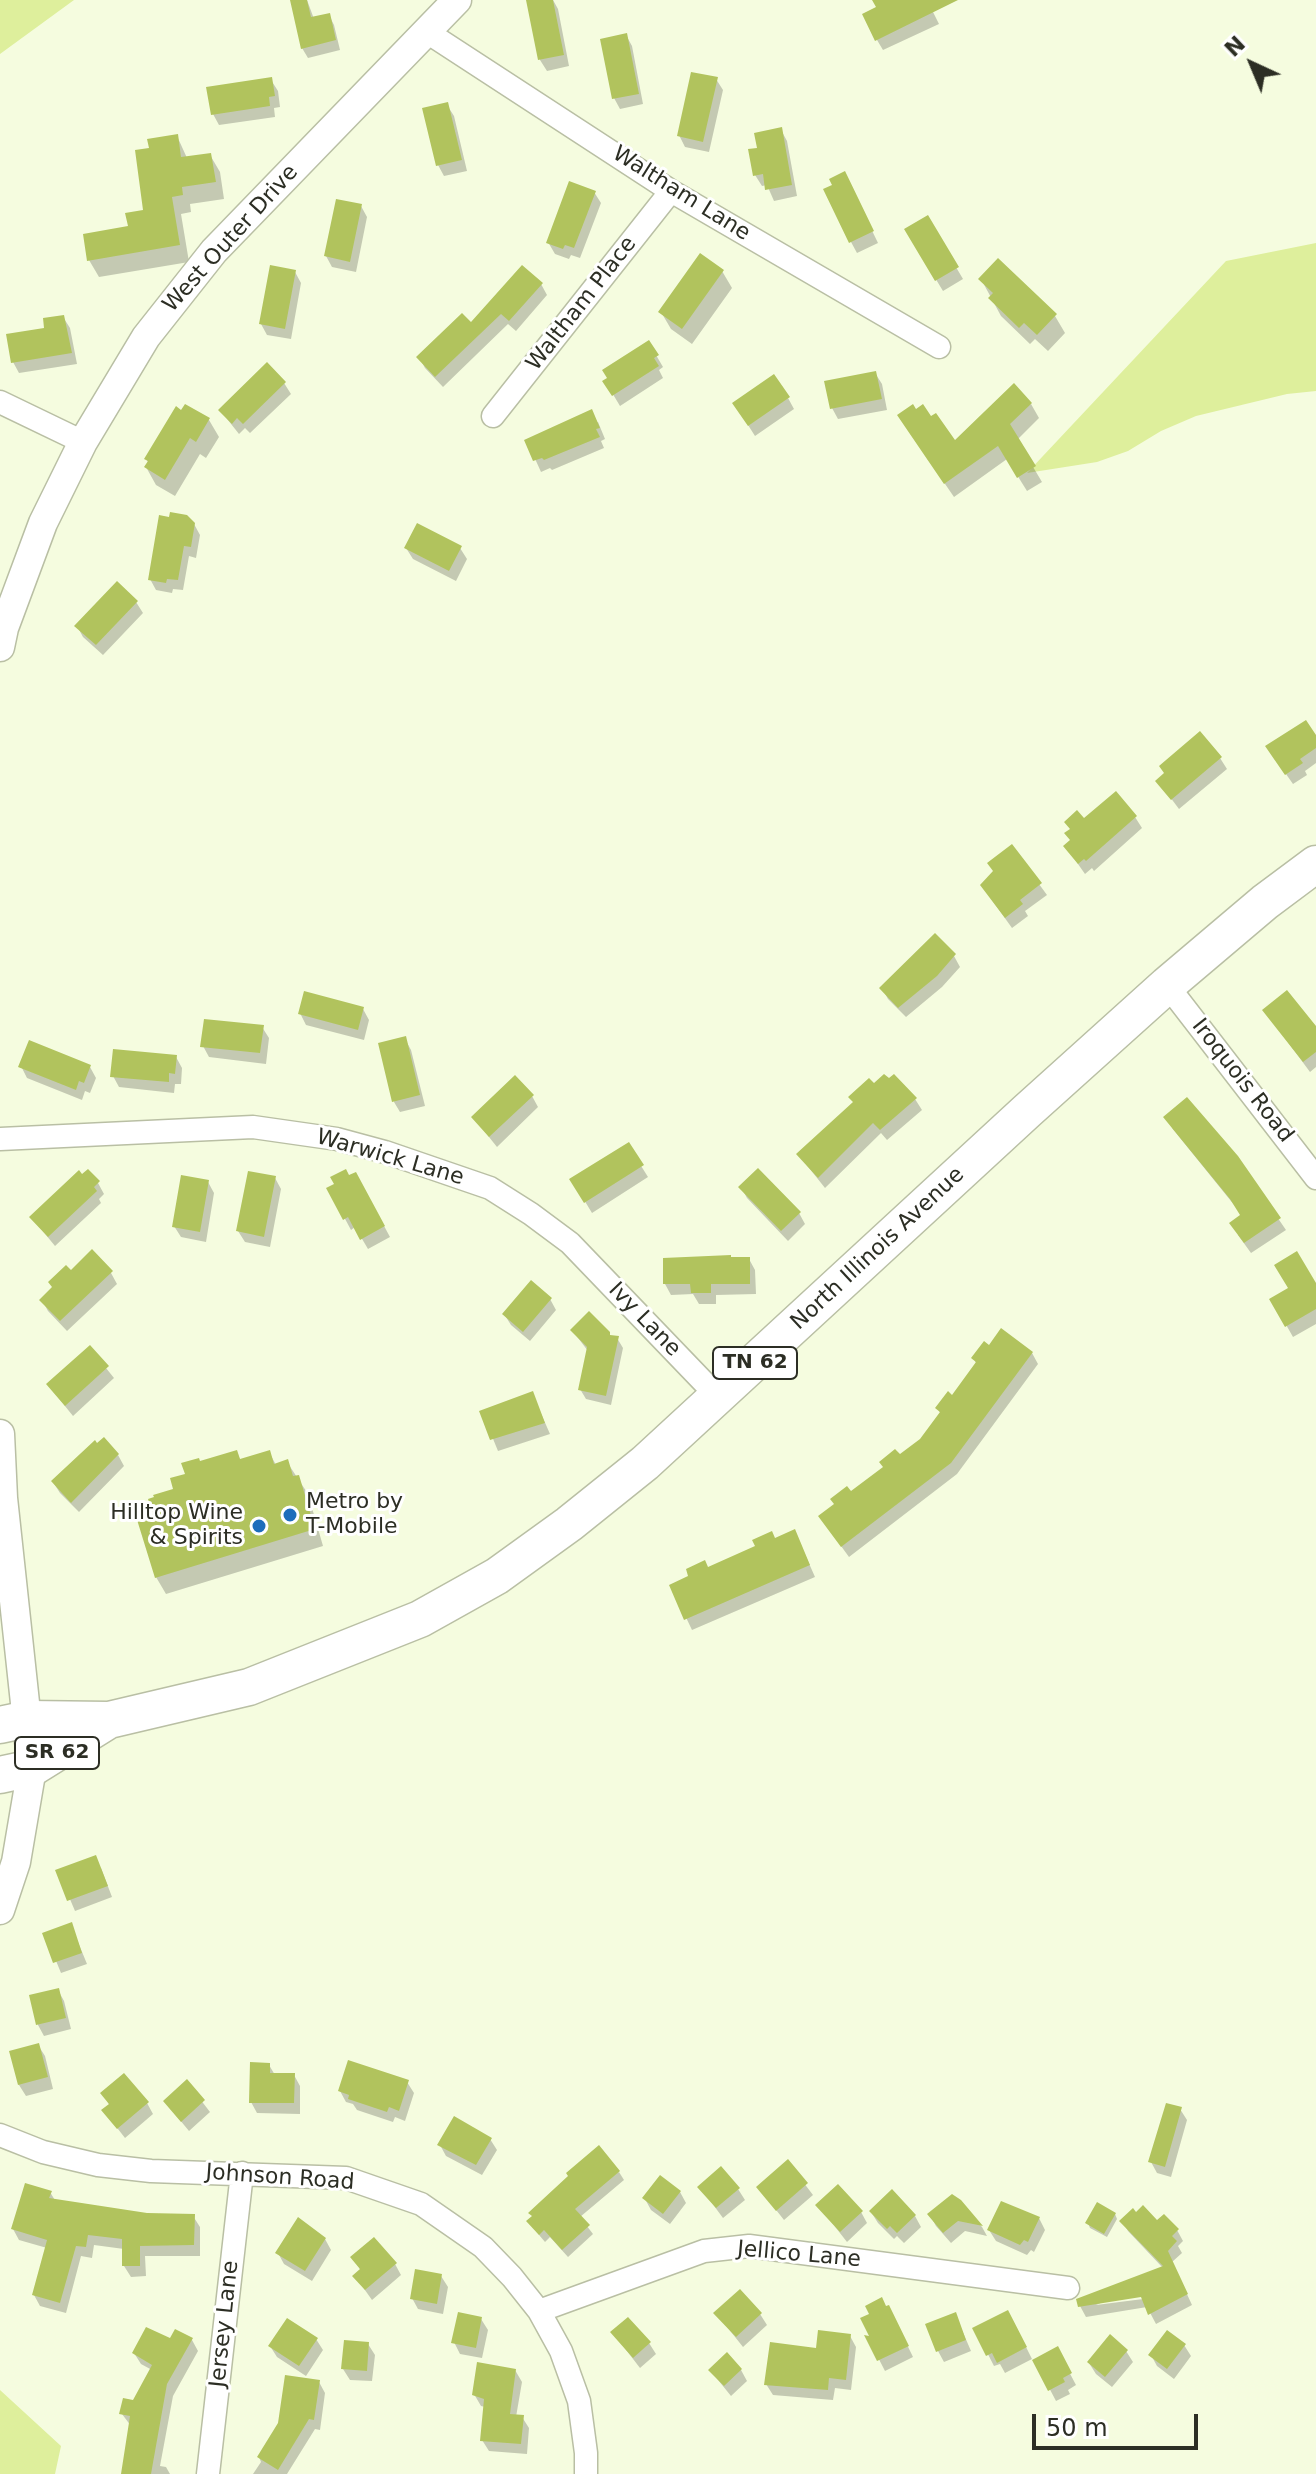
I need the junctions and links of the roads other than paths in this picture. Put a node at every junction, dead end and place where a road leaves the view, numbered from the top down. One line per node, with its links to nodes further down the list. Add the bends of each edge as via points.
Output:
1 (457, 0): 2 (street, West Outer Drive)
2 (427, 32): 3 (street, Waltham Lane); 7 (street, West Outer Drive, via 189,280 146,337)
3 (671, 191): 4 (street, Waltham Lane); 6 (street, Waltham Place)
4 (939, 347)
5 (0, 402): 7 (street)
6 (493, 416)
7 (83, 442): 8 (street, West Outer Drive, via 43,523)
8 (0, 647)
9 (1316, 864): 10 (highway, North Illinois Avenue / TN 62)
10 (1167, 985): 12 (street, Iroquois Road); 14 (highway, North Illinois Avenue / TN 62)
11 (0, 1139): 13 (street, Warwick Lane, via 253,1127 305,1133 385,1152 490,1188)
12 (1316, 1178)
13 (570, 1243): 14 (street, Ivy Lane)
14 (718, 1397): 16 (highway, North Illinois Avenue / TN 62, via 569,1524 497,1576 420,1619 249,1687)
15 (0, 1434): 17 (street)
16 (109, 1720): 17 (highway, SR 62); 18 (highway, SR 62)
17 (14, 1722): 18 (street)
18 (16, 1772): 19 (street, via 16,1862)
19 (0, 1910)
20 (0, 2135): 21 (street, Johnson Road, via 98,2165)
21 (242, 2173): 23 (street, Johnson Road, via 346,2178 421,2204 483,2247); 24 (street, Jersey Lane)
22 (1068, 2288): 23 (street, Jellico Lane, via 749,2246 704,2251)
23 (539, 2311): 25 (street, Johnson Road, via 579,2401)
24 (208, 2474)
25 (586, 2474)

